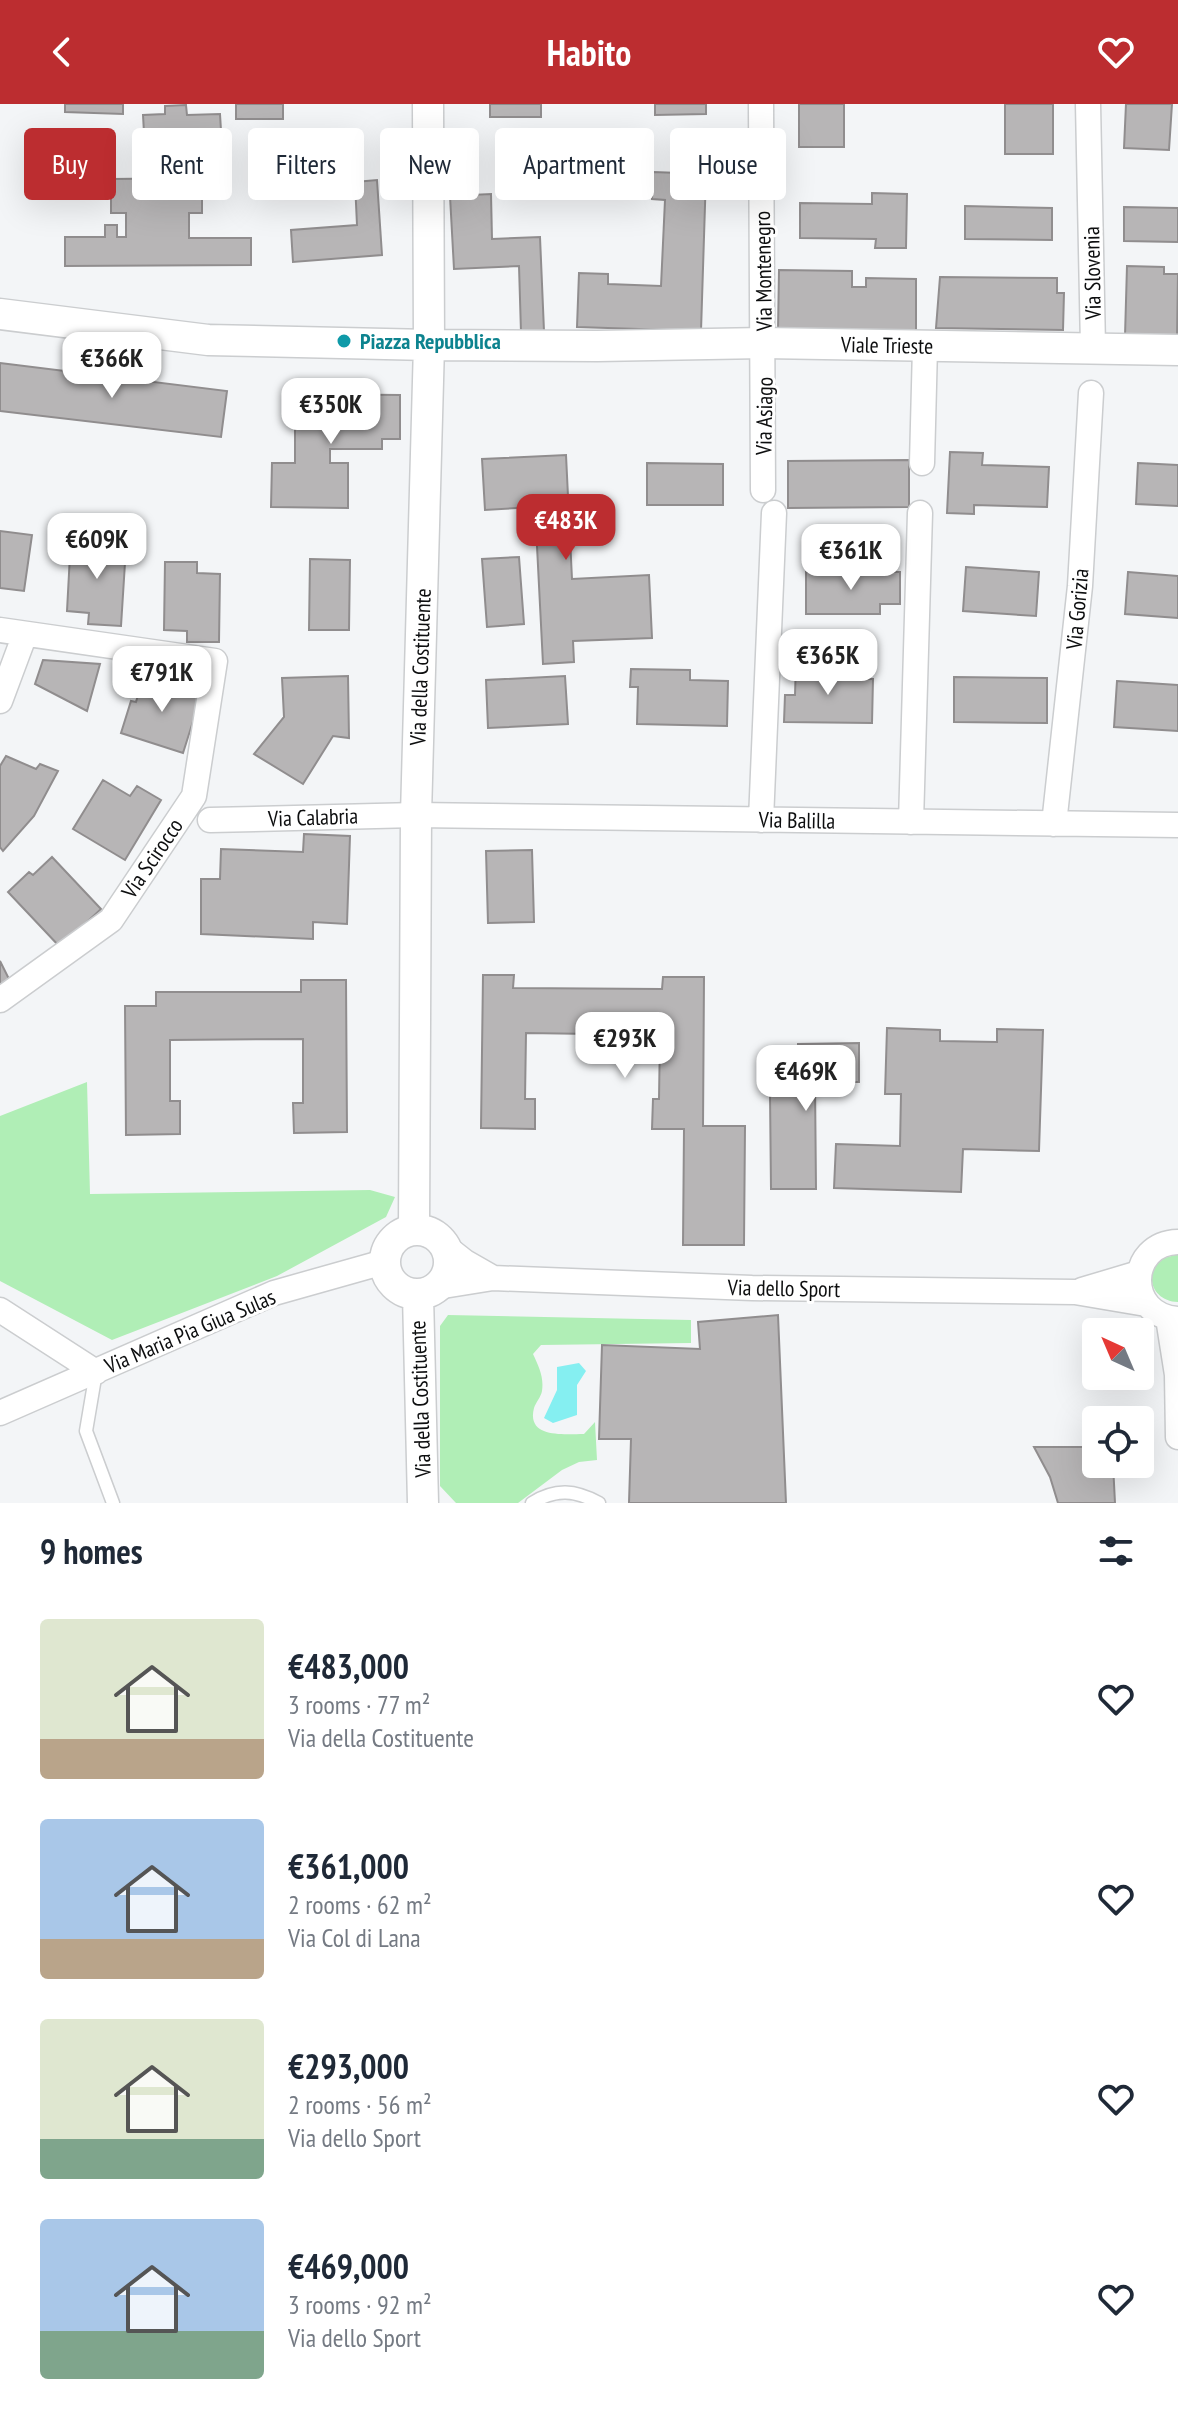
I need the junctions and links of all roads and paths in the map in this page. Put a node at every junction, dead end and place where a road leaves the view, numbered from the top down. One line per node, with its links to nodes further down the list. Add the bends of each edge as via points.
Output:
1 (428, 104): 6 (street, Via della Costituente)
2 (761, 104): 5 (street, Via Montenegro)
3 (1088, 104): 8 (street, Via Slovenia)
4 (0, 314): 6 (street, via 208,340)
5 (764, 343): 6 (street, Viale Trieste); 7 (street, Viale Trieste); 12 (street, Via Asiago)
6 (429, 345): 18 (street, Via della Costituente)
7 (925, 347): 8 (street, Viale Trieste); 11 (street)
8 (1093, 347): 9 (street, Viale Trieste)
9 (1178, 350)
10 (1091, 393): 22 (street, Via Gorizia, via 1080,586)
11 (922, 463)
12 (763, 490)
13 (774, 513): 20 (street)
14 (920, 513): 21 (street)
15 (0, 630): 16 (street)
16 (25, 634): 17 (street); 24 (street, Via Scirocco, via 215,661 194,796 111,920)
17 (0, 701)
18 (416, 815): 19 (street, Via Calabria); 20 (street, Via Balilla); 25 (street, Via della Costituente)
19 (210, 820)
20 (761, 820): 21 (street, Via Balilla)
21 (911, 822): 22 (street, Via Balilla)
22 (1054, 824): 23 (street, Via Balilla)
23 (1178, 825)
24 (0, 1000)
25 (414, 1230): 27 (street, via 431,1233); 28 (street, via 391,1242)
26 (1176, 1240): 29 (street, via 1151,1252)
27 (446, 1247): 30 (street, Via dello Sport); 31 (street, via 449,1269)
28 (384, 1262): 31 (street, via 390,1282 407,1294); 36 (street, Via Maria Pia Giua Sulas, via 274,1293)
29 (1139, 1273): 32 (street, Via dello Sport); 33 (street)
30 (493, 1278): 31 (street, Via dello Sport); 32 (street, Via dello Sport)
31 (427, 1291): 41 (street, Via della Costituente)
32 (1075, 1292): 33 (street, Via dello Sport)
33 (1146, 1304): 35 (street)
34 (0, 1310): 36 (street)
35 (1173, 1318): 37 (street)
36 (96, 1372): 38 (street, Via Maria Pia Giua Sulas); 40 (lane, via 86,1431)
37 (1178, 1373): 39 (street)
38 (0, 1413)
39 (1178, 1437)
40 (113, 1503)
41 (423, 1503)
42 (532, 1503): 43 (lane, via 564,1491)
43 (599, 1503)

